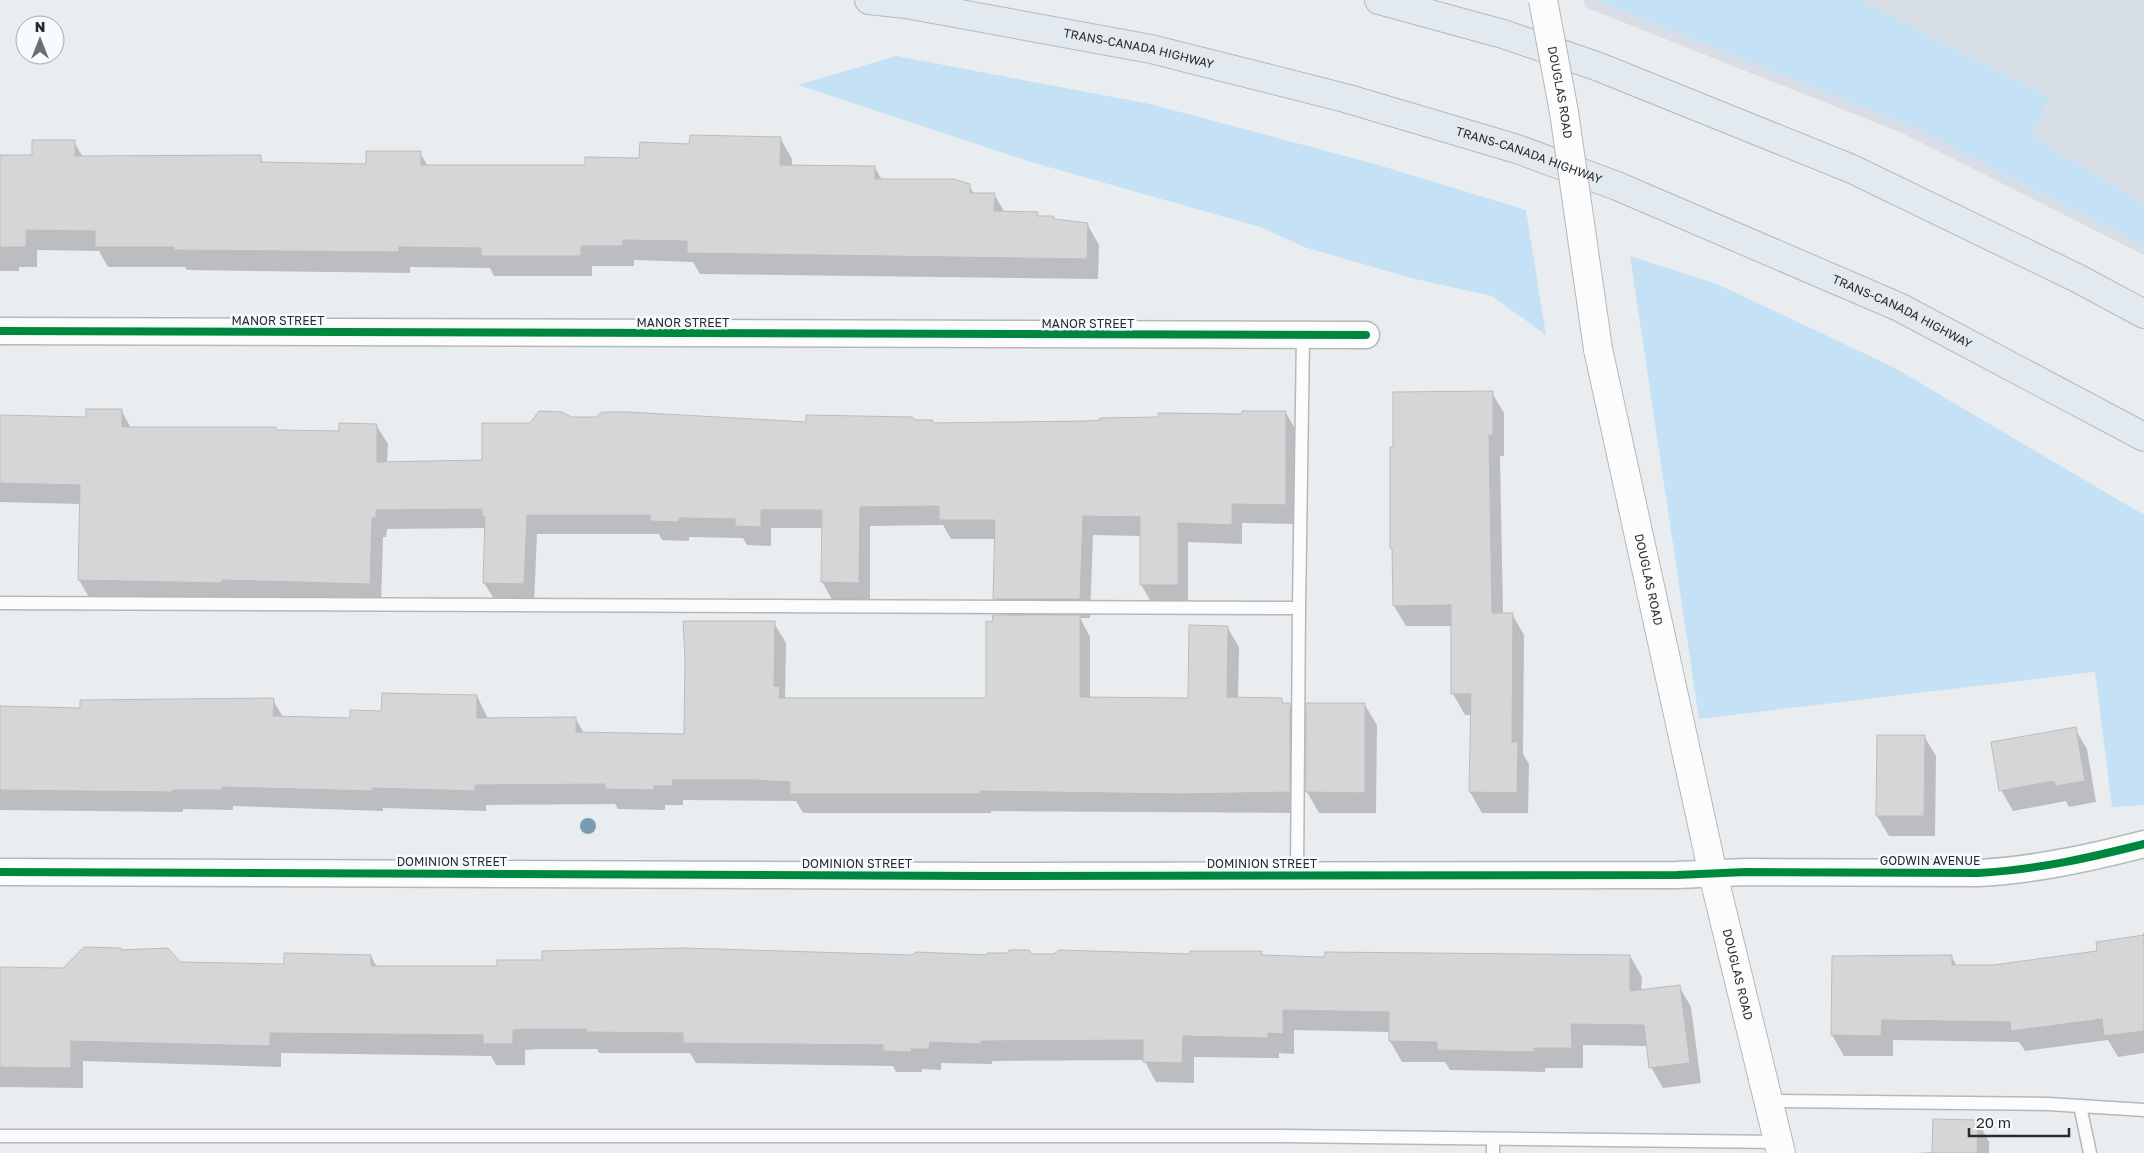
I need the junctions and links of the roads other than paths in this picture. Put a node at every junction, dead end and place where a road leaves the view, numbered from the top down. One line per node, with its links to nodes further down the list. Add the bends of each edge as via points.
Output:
1 (869, 0): 8 (highway, TRANS-CANADA HIGHWAY, via 1151,49 1345,98 1517,149 1617,186 1899,307)
2 (1379, 0): 4 (highway, via 1503,34 1599,67 1843,166 2077,278)
3 (1543, 0): 13 (street, DOUGLAS ROAD, bridge, via 1564,112 1598,349)
4 (2144, 314)
5 (0, 331): 7 (street, MANOR STREET)
6 (1366, 335): 7 (street, MANOR STREET)
7 (1304, 336): 10 (lane)
8 (2144, 437)
9 (0, 603): 10 (lane)
10 (1299, 608): 14 (lane)
11 (2144, 844): 13 (street, GODWIN AVENUE, via 2015,871)
12 (0, 872): 14 (street, DOMINION STREET)
13 (1713, 874): 14 (street, DOMINION STREET); 15 (street, DOUGLAS ROAD)
14 (1297, 875)
15 (1770, 1101): 16 (lane); 20 (street, DOUGLAS ROAD)
16 (2080, 1106): 17 (lane); 22 (lane)
17 (2144, 1110)
18 (0, 1136): 19 (lane, via 1283,1136)
19 (1493, 1139): 20 (lane); 21 (lane)
20 (1779, 1148)
21 (1493, 1153)
22 (2090, 1153)

